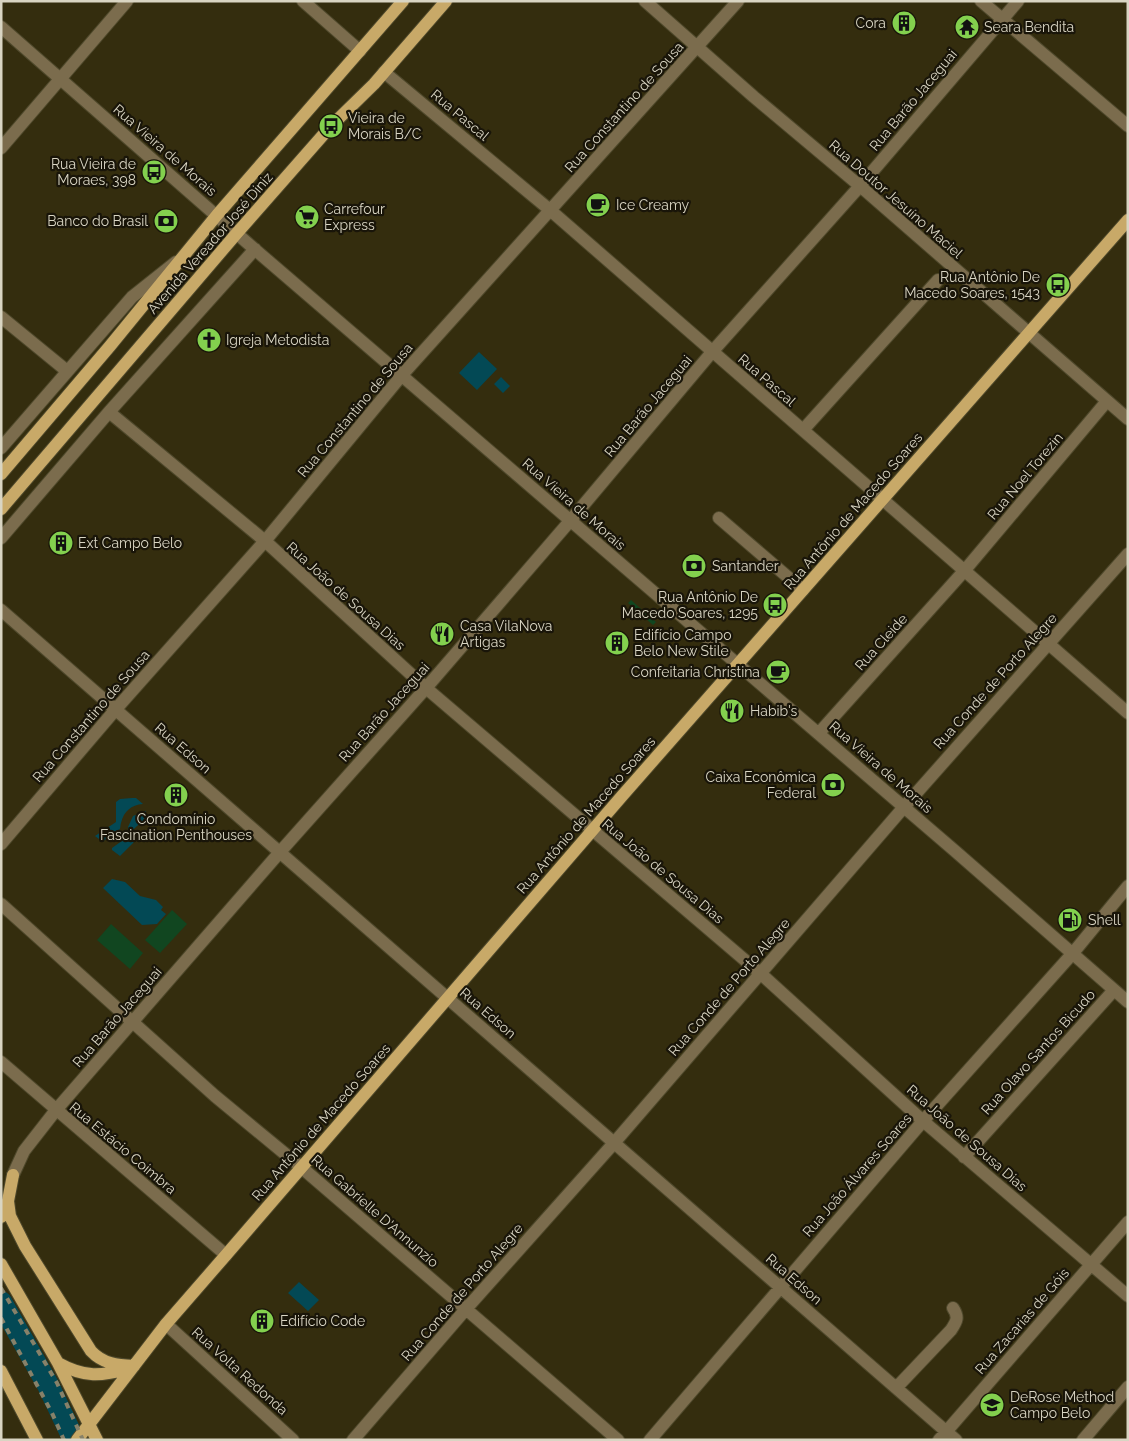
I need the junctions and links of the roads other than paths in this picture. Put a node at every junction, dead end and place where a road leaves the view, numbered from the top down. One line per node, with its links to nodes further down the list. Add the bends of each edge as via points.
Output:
1 (127, 1): 14 (street)
2 (303, 1): 12 (street)
3 (403, 1): 12 (main road, Avenida Vereador José Diniz)
4 (446, 1): 13 (main road, Avenida Vereador José Diniz)
5 (645, 1): 11 (street, Rua Doutor Jesuíno Maciel)
6 (738, 1): 11 (street, Rua Constantino de Sousa)
7 (981, 1): 9 (street)
8 (1018, 1): 9 (street, Rua Barão Jaceguai)
9 (1001, 19): 15 (street); 17 (street, Rua Barão Jaceguai)
10 (1, 27): 14 (street, Rua Vieira de Morais)
11 (698, 48): 17 (street, Rua Doutor Jesuíno Maciel); 18 (street, Rua Constantino de Sousa)
12 (360, 51): 19 (main road, Avenida Vereador José Diniz)
13 (384, 72): 18 (street, Rua Pascal); 21 (main road, Avenida Vereador José Diniz, via 331,126)
14 (60, 80): 16 (street); 19 (street, Rua Vieira de Morais)
15 (1128, 126)
16 (1, 148)
17 (860, 186): 26 (street, Rua Doutor Jesuíno Maciel); 27 (street, Rua Barão Jaceguai)
18 (550, 210): 27 (street, Rua Pascal); 29 (street, Rua Constantino de Sousa)
19 (216, 215): 21 (street, Rua Vieira de Morais); 23 (main road, Avenida Vereador José Diniz)
20 (1128, 220): 26 (main road, Rua Antônio de Macedo Soares)
21 (237, 233): 22 (street, Rua Vieira de Morais); 37 (main road, Avenida Vereador José Diniz)
22 (255, 249): 29 (street, Rua Vieira de Morais); 31 (street)
23 (180, 259): 28 (street, Avenida Vereador José Diniz, via 132,297); 35 (main road, Avenida Vereador José Diniz)
24 (938, 280): 33 (street)
25 (1, 317): 28 (street)
26 (1029, 334): 30 (street, Rua Doutor Jesuíno Maciel); 36 (main road, Rua Antônio de Macedo Soares)
27 (712, 352): 33 (street, Rua Pascal); 39 (street, Rua Barão Jaceguai)
28 (67, 371): 34 (street, Avenida Vereador José Diniz)
29 (402, 375): 39 (street, Rua Vieira de Morais); 41 (street, Rua Constantino de Sousa)
30 (1107, 401): 32 (street, Rua Doutor Jesuíno Maciel); 43 (street, Rua Noel Torezin)
31 (109, 412): 40 (street); 41 (street, Rua João de Sousa Dias)
32 (1128, 420)
33 (803, 430): 36 (street, Rua Pascal)
34 (1, 448)
35 (1, 474)
36 (884, 499): 43 (street, Rua Pascal); 44 (main road, Rua Antônio de Macedo Soares)
37 (1, 509)
38 (719, 518): 44 (street)
39 (570, 522): 47 (street, Rua Vieira de Morais); 48 (street, Rua Barão Jaceguai)
40 (1, 538)
41 (264, 541): 48 (street, Rua João de Sousa Dias); 50 (street, Rua Constantino de Sousa)
42 (1128, 554): 46 (street, Rua Conde de Porto Alegre)
43 (965, 570): 46 (street, Rua Pascal); 51 (street, Rua Cleide)
44 (803, 590): 47 (main road, Rua Antônio de Macedo Soares)
45 (1, 610): 50 (street, Rua Edson)
46 (1049, 643): 49 (street, Rua Pascal); 52 (street, Rua Conde de Porto Alegre)
47 (738, 664): 51 (street, Rua Vieira de Morais); 53 (main road, Rua Antônio de Macedo Soares)
48 (426, 688): 53 (street, Rua João de Sousa Dias); 55 (street, Rua Barão Jaceguai)
49 (1125, 706)
50 (116, 710): 54 (street, Rua Constantino de Sousa); 55 (street, Rua Edson)
51 (819, 733): 52 (street, Rua Vieira de Morais)
52 (904, 807): 58 (street, Rua Vieira de Morais); 59 (street, Rua Conde de Porto Alegre)
53 (592, 830): 59 (street, Rua João de Sousa Dias); 61 (main road, Rua Antônio de Macedo Soares)
54 (1, 844)
55 (280, 852): 61 (street, Rua Edson); 63 (street, Rua Barão Jaceguai)
56 (1128, 886): 58 (street, Rua João Álvares Soares)
57 (1, 904): 63 (street, Rua Gabrielle D'Annunzio)
58 (1073, 953): 60 (street, Rua Vieira de Morais); 66 (street, Rua João Álvares Soares)
59 (760, 973): 66 (street, Rua João de Sousa Dias); 67 (street, Rua Conde de Porto Alegre)
60 (1114, 990): 62 (street, Rua Vieira de Morais); 68 (street, Rua Olavo Santos Bicudo)
61 (448, 998): 67 (street, Rua Edson); 69 (main road, Rua Antônio de Macedo Soares)
62 (1128, 1002)
63 (132, 1022): 65 (street, Rua Barão Jaceguai); 69 (street, Rua Gabrielle D'Annunzio)
64 (1, 1062): 65 (street, Rua Estácio Coimbra)
65 (56, 1110): 70 (street, Rua Barão Jaceguai); 74 (street, Rua Estácio Coimbra)
66 (923, 1121): 68 (street, Rua João de Sousa Dias); 77 (street, Rua João Álvares Soares)
67 (614, 1143): 77 (street, Rua Edson); 80 (street, Rua Conde de Porto Alegre)
68 (964, 1157): 76 (street, Rua João de Sousa Dias)
69 (302, 1167): 74 (main road, Rua Antônio de Macedo Soares); 80 (street, Rua Gabrielle D'Annunzio)
70 (7, 1177): 71 (main road)
71 (8, 1201): 72 (main road); 83 (main road, via 10,1216 25,1246 91,1351 106,1362)
72 (1, 1217)
73 (1128, 1222): 76 (street, Rua Zacarias de Góis)
74 (226, 1255): 81 (main road, Rua Antônio de Macedo Soares)
75 (1, 1264): 82 (main road)
76 (1091, 1265): 78 (street, Rua João de Sousa Dias); 88 (street, Rua Zacarias de Góis)
77 (780, 1287): 86 (street, Rua Edson); 94 (street, Rua João Álvares Soares)
78 (1128, 1296)
79 (953, 1308): 86 (street, via 958,1318 951,1330)
80 (466, 1309): 92 (street, Rua Conde de Porto Alegre); 93 (street, Rua Gabrielle D'Annunzio)
81 (166, 1324): 83 (main road, Rua Antônio de Macedo Soares); 91 (street, Rua Volta Redonda)
82 (58, 1362): 83 (main road, via 82,1374 100,1376); 87 (main road)
83 (133, 1368): 87 (main road, Rua Antônio de Macedo Soares)
84 (1, 1371): 89 (main road)
85 (1128, 1387): 95 (street)
86 (896, 1388): 88 (street, Rua Edson)
87 (83, 1432): 90 (main road)
88 (947, 1437)
89 (37, 1440)
90 (97, 1440)
91 (293, 1440)
92 (353, 1440)
93 (618, 1440)
94 (650, 1440)
95 (1083, 1440)

